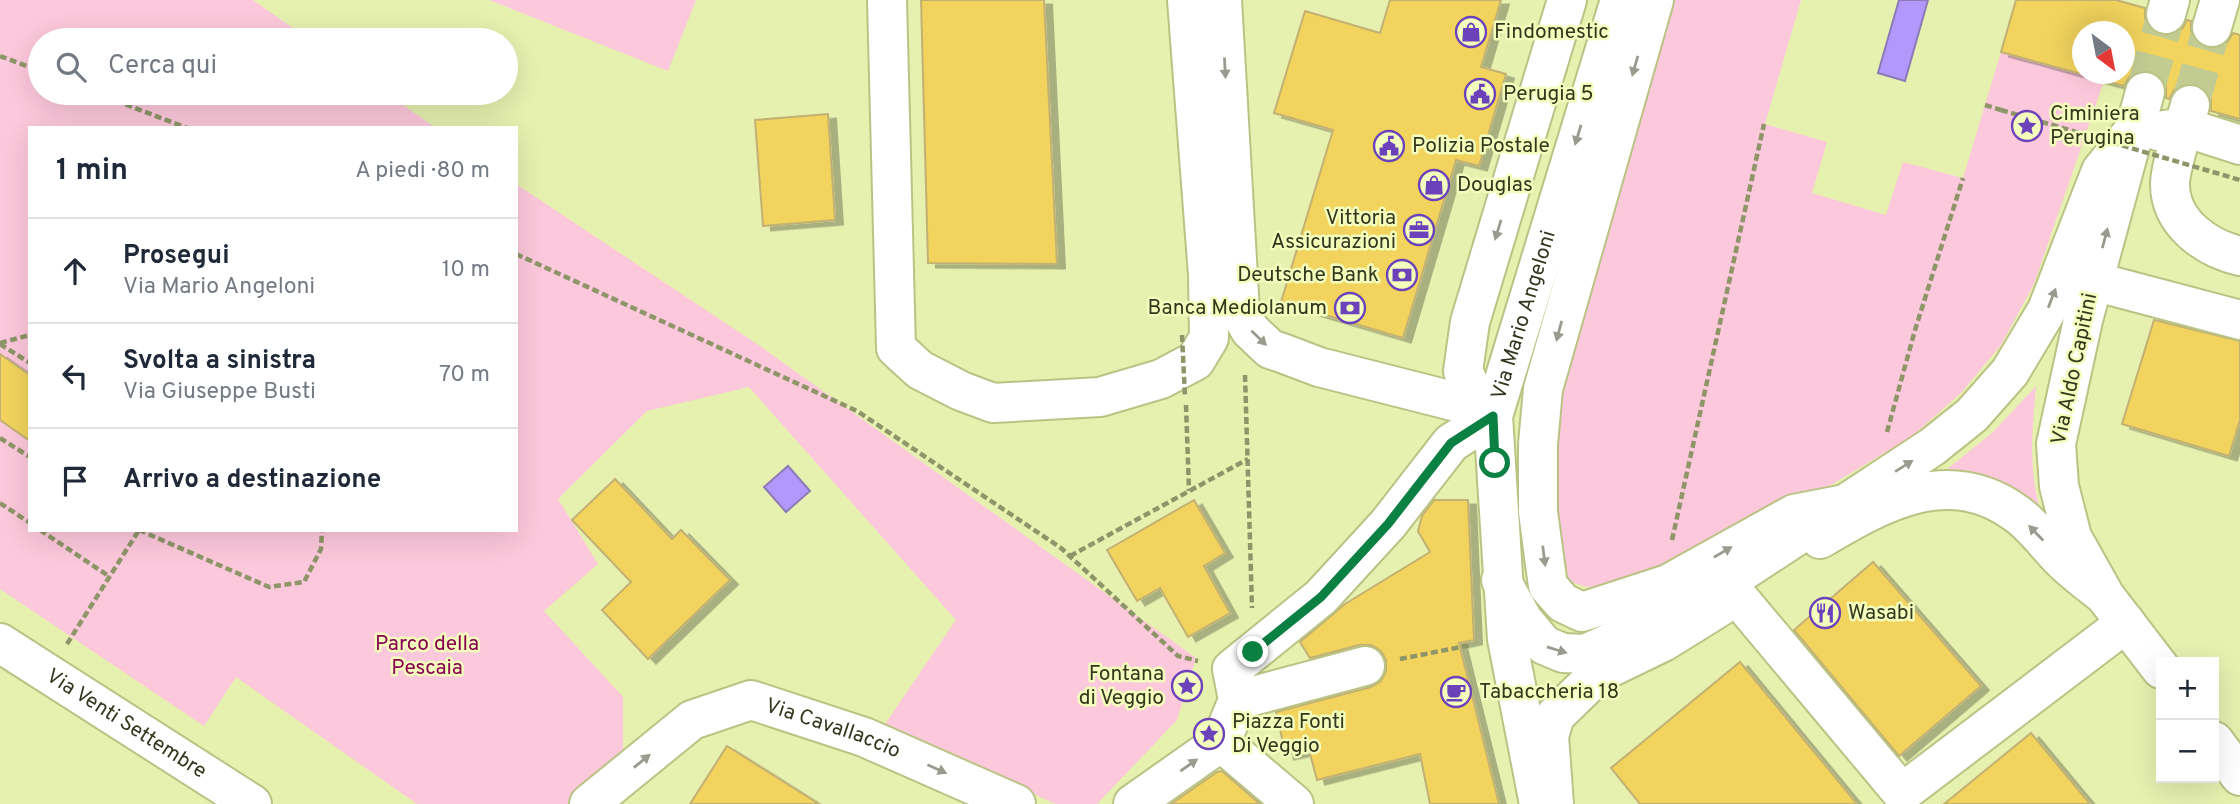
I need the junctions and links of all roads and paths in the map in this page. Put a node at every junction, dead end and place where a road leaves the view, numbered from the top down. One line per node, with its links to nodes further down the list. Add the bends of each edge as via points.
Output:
1 (887, 0): 2 (street, via 896,348 919,370 993,402 1100,397 1161,379 1195,361 1209,338)
2 (1187, 0)
3 (1222, 0): 24 (street, one-way to 24)
4 (1567, 0): 30 (street, one-way to 30, via 1470,321 1463,371)
5 (1620, 0): 22 (street, Via Mario Angeloni, one-way to 22)
6 (1654, 0): 23 (street, one-way to 23)
7 (0, 56): 8 (path)
8 (28, 66)
9 (2145, 92): 15 (street, Via Aldo Capitini)
10 (127, 105): 14 (path)
11 (1985, 105): 18 (path, bridge)
12 (2187, 116): 15 (street); 16 (street); 20 (street, via 2170,184 2178,217 2215,250)
13 (1764, 124): 43 (path)
14 (182, 126)
15 (2132, 138): 21 (street, Via Aldo Capitini, one-way to 15); 37 (street, one-way to 15, via 1932,447 1972,415 2010,372 2047,310 2101,171)
16 (2240, 145)
17 (1963, 178): 31 (path)
18 (2240, 180)
19 (518, 255): 44 (path, via 857,411)
20 (2240, 256)
21 (2093, 281): 25 (street); 48 (street, Via Aldo Capitini, via 2056,444 2059,486 2072,537)
22 (1531, 283): 23 (street); 30 (street, Via Mario Angeloni)
23 (1569, 296): 37 (street, one-way to 37, via 1543,388 1538,444 1538,512 1548,586 1563,603 1585,611 1668,584 1794,514)
24 (1243, 318): 30 (street, one-way to 30, via 1270,349 1282,354); 34 (path)
25 (2240, 320)
26 (1182, 335): 35 (path, bridge)
27 (28, 336): 28 (path)
28 (0, 343): 29 (path)
29 (28, 362)
30 (1487, 412): 46 (street, Via Mario Angeloni); 54 (street, via 1451,443 1388,524 1321,597)
31 (1886, 433)
32 (0, 438): 33 (path)
33 (28, 456)
34 (1248, 459): 35 (path); 54 (path)
35 (1189, 491): 44 (path)
36 (0, 503): 38 (path)
37 (1840, 505): 46 (street, one-way to 37, via 1522,620 1544,645 1563,653 1585,654 1687,608)
38 (28, 522)
39 (43, 532): 45 (path)
40 (138, 532): 45 (path)
41 (144, 532): 42 (path, via 269,587 304,582 321,549)
42 (322, 532)
43 (1671, 544)
44 (1070, 556): 54 (path, via 1178,656)
45 (110, 577): 53 (path)
46 (1501, 580): 63 (street, Via Mario Angeloni, via 1507,639)
47 (1737, 596): 48 (street, one-way to 47, via 2019,515 1988,497 1941,488 1900,497 1853,520); 48 (street, via 1902,793); 64 (street, via 1663,642 1599,673 1555,716 1549,736)
48 (2115, 610): 51 (street, Via Aldo Capitini)
49 (0, 643): 53 (street, Via Venti Settembre)
50 (1481, 643): 52 (path)
51 (2156, 663)
52 (1365, 666): 54 (street)
53 (47, 674): 58 (street, Via Venti Settembre)
54 (1241, 674): 55 (street)
55 (1221, 743): 61 (street, one-way to 55); 62 (street)
56 (2219, 748): 57 (street)
57 (2240, 776)
58 (252, 804)
59 (589, 804): 60 (street, Via Cavallaccio, one-way to 60, via 692,720 751,700 864,737)
60 (1016, 804)
61 (1133, 804)
62 (1294, 804)
63 (1539, 804)
64 (1554, 804)

